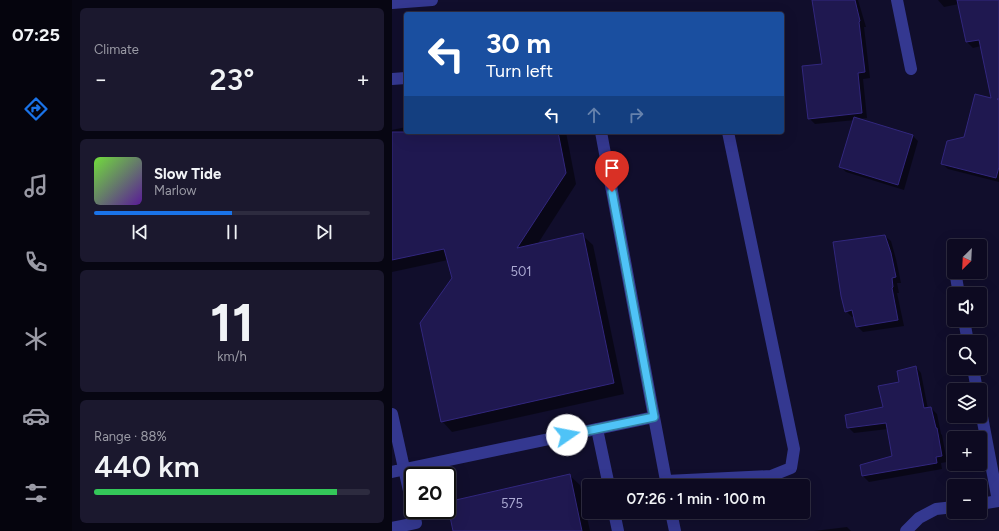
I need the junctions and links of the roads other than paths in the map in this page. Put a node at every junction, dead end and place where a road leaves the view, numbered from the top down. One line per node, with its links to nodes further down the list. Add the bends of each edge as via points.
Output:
1 (432, 0): 3 (street)
2 (896, 0): 4 (street)
3 (392, 3)
4 (911, 69)
5 (404, 78): 6 (street)
6 (392, 79)
7 (601, 134): 10 (street)
8 (728, 134): 18 (street, via 794,449 791,468 771,476)
9 (392, 414): 14 (street)
10 (654, 417): 12 (street); 17 (street)
11 (983, 423): 19 (street)
12 (597, 429): 13 (street); 16 (street)
13 (414, 467)
14 (404, 469): 15 (street)
15 (392, 472)
16 (607, 479)
17 (665, 479)
18 (732, 479)
19 (998, 501): 20 (street)
20 (987, 503)
21 (947, 508): 28 (street, via 936,509 919,518)
22 (415, 519): 25 (street, via 416,523)
23 (615, 519): 26 (street)
24 (672, 519): 27 (street)
25 (392, 528)
26 (618, 531)
27 (675, 531)
28 (906, 531)

